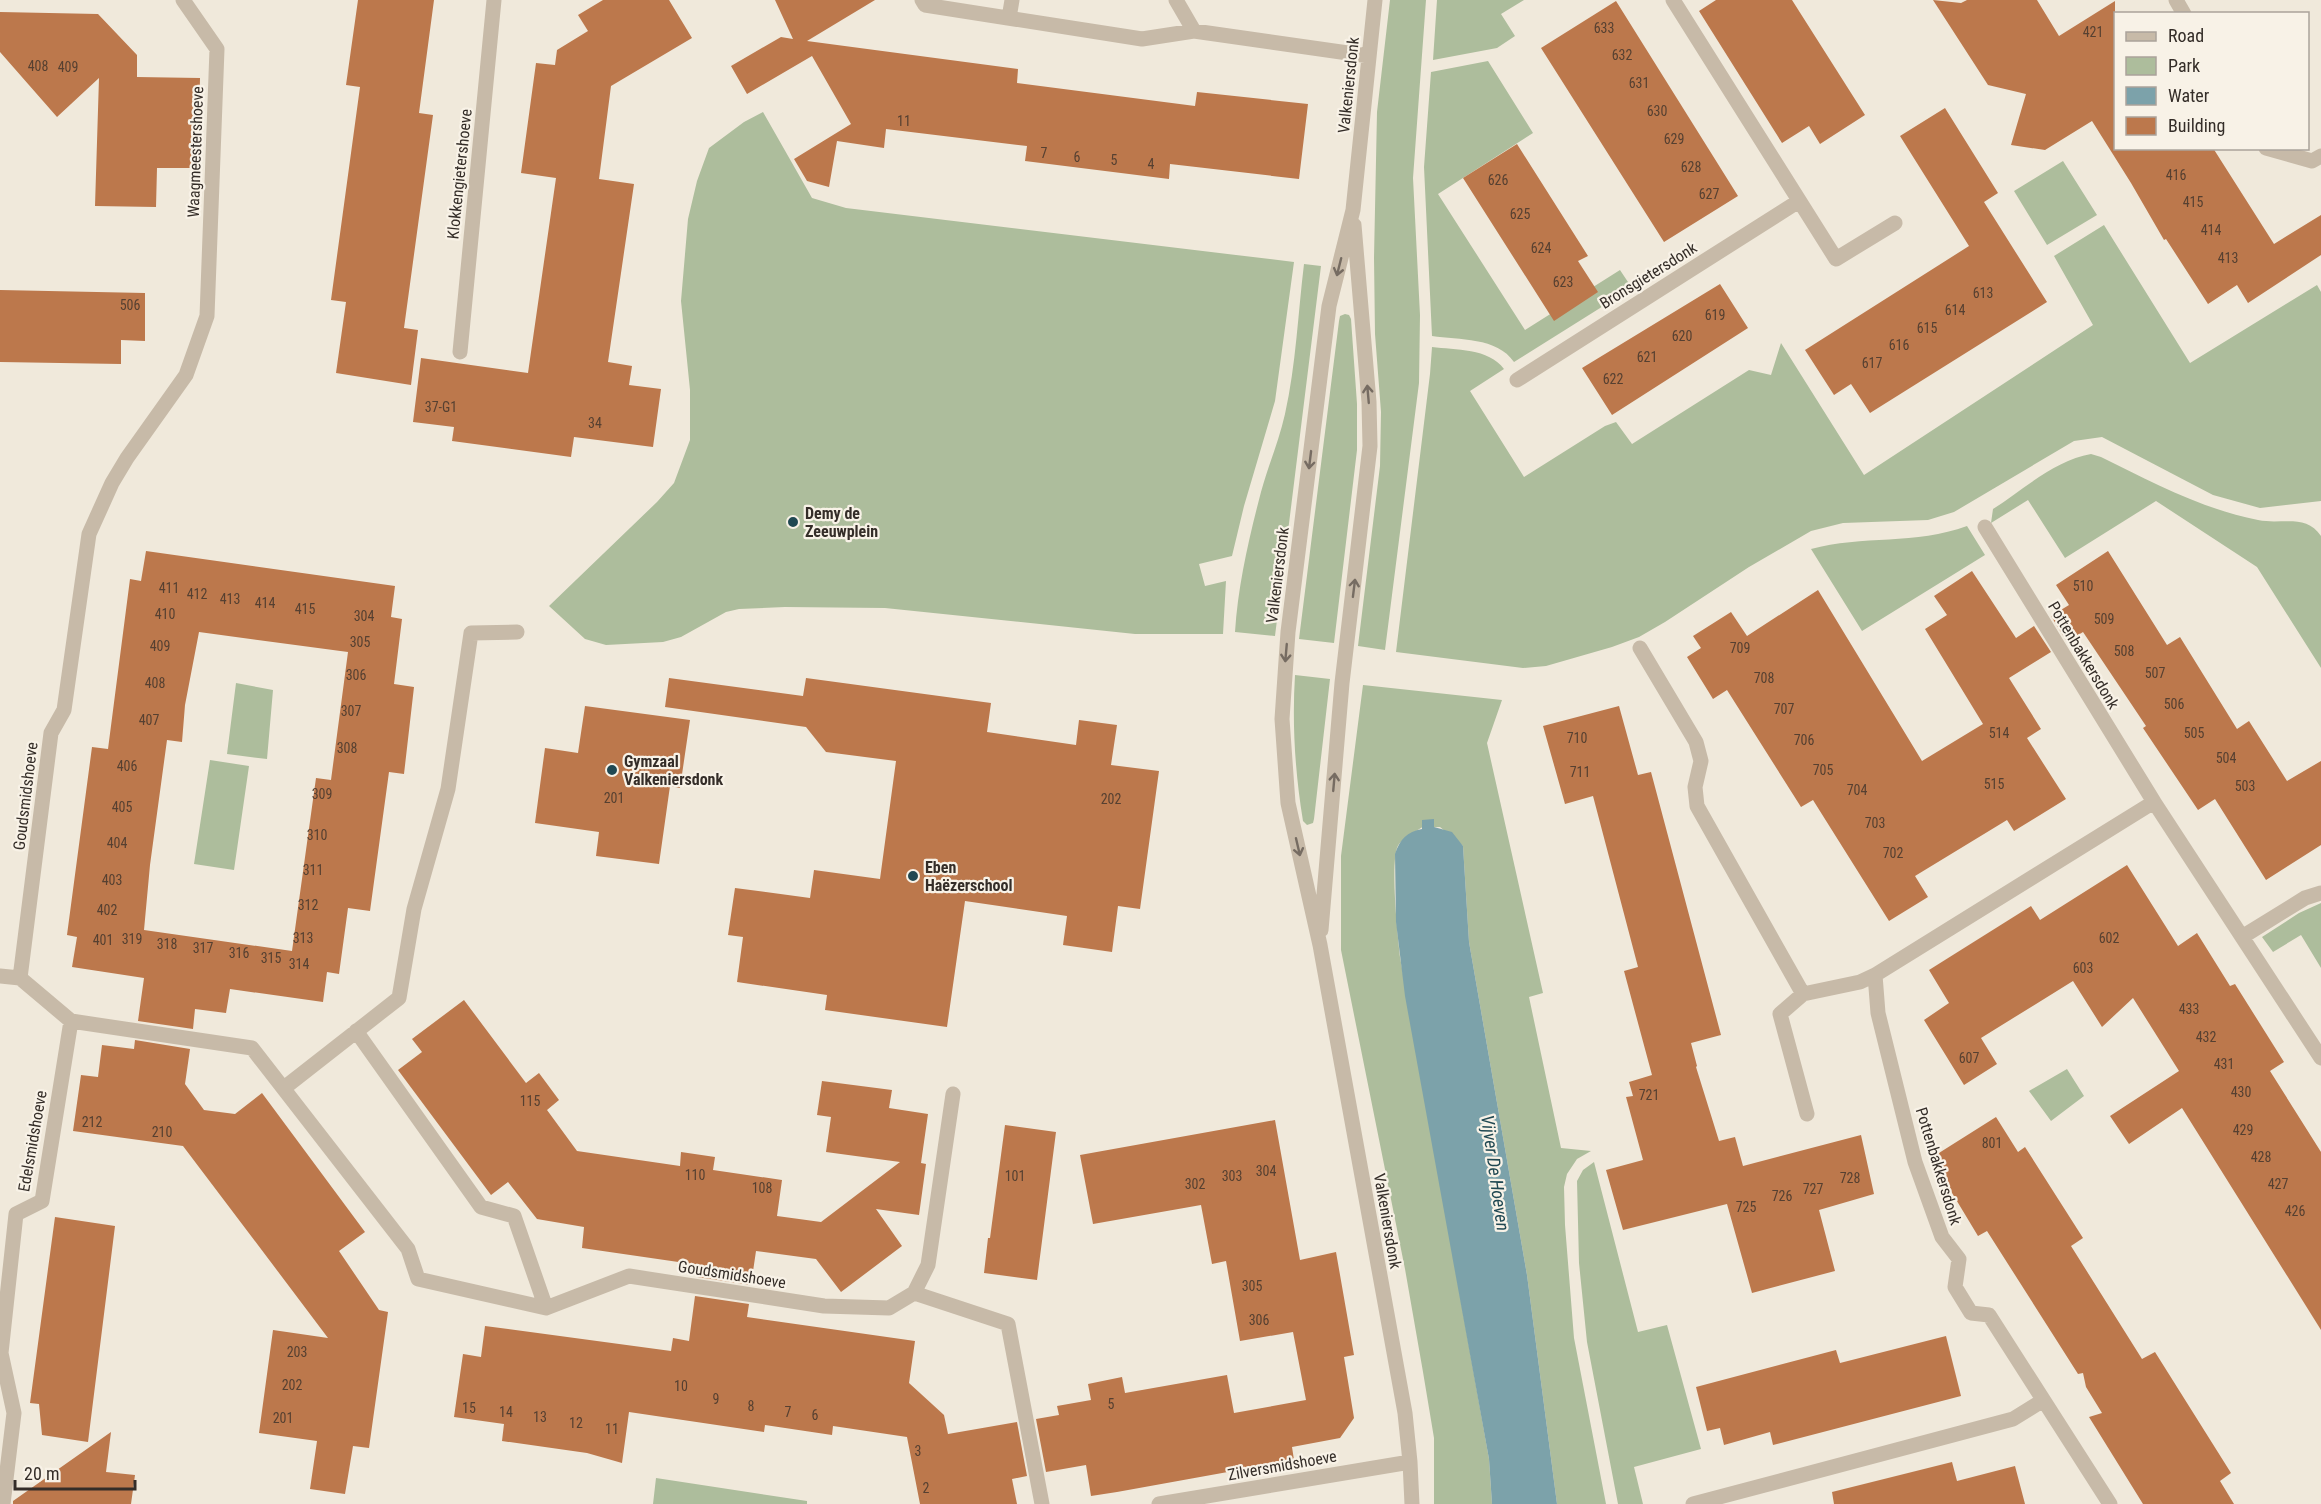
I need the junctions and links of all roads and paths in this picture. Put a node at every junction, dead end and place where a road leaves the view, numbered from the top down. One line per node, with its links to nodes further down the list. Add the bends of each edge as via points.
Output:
1 (183, 0): 18 (street, Waagmeestershoeve, via 217,49 207,316 186,375)
2 (494, 0): 16 (street, Klokkengietershoeve)
3 (922, 0): 8 (street, via 925,5)
4 (1012, 0): 8 (street)
5 (1176, 0): 9 (street)
6 (1375, 0): 10 (street, Valkeniersdonk)
7 (1673, 0): 13 (street)
8 (1009, 18): 9 (street, via 1142,39)
9 (1194, 31): 10 (street)
10 (1368, 56): 14 (street, Valkeniersdonk)
11 (2273, 150): 12 (street, via 2312,162)
12 (2321, 156)
13 (1799, 201): 15 (street, via 1836,259); 17 (street, Bronsgietersdonk)
14 (1353, 210): 25 (street, Valkeniersdonk, one-way to 14, via 1343,677 1370,446); 25 (street, Valkeniersdonk, one-way to 25, via 1329,306 1283,680 1282,747 1288,803)
15 (1895, 223)
16 (460, 352)
17 (1517, 380)
18 (112, 483): 28 (street, Goudsmidshoeve, via 89,534 64,710 51,734)
19 (1985, 526): 22 (street, Pottenbakkersdonk)
20 (517, 632): 31 (street, via 471,633 448,789 414,909 399,998)
21 (1640, 648): 29 (street, via 1696,742 1701,761 1695,787 1697,806)
22 (2154, 802): 24 (street, Pottenbakkersdonk); 26 (street)
23 (2321, 893): 24 (street, via 2305,898)
24 (2242, 937): 32 (street, Pottenbakkersdonk)
25 (1320, 945): 39 (street, Valkeniersdonk, via 1405,1413)
26 (1875, 975): 29 (street); 38 (street, Pottenbakkersdonk, via 1878,1013 1915,1162 1942,1237 1959,1259 1955,1287 1971,1313 1989,1315)
27 (0, 976): 28 (street)
28 (20, 978): 30 (street)
29 (1803, 994): 35 (street, via 1780,1014)
30 (71, 1022): 33 (street, via 252,1048); 40 (street, Edelsmidshoeve, via 42,1201 16,1214 1,1353 14,1413)
31 (356, 1031): 33 (street); 37 (street, via 481,1207 514,1216)
32 (2321, 1058)
33 (284, 1088): 37 (street, via 408,1249 418,1278)
34 (953, 1094): 36 (street, via 928,1265)
35 (1807, 1114)
36 (914, 1293): 37 (street, Goudsmidshoeve, via 890,1308 824,1306 629,1275); 41 (street, via 1008,1324)
37 (546, 1308)
38 (2042, 1401): 44 (street, via 2013,1419); 45 (street, Pottenbakkersdonk)
39 (1410, 1462): 42 (street, Zilversmidshoeve); 43 (street, Valkeniersdonk)
40 (3, 1504)
41 (1042, 1504)
42 (1159, 1504)
43 (1412, 1504)
44 (1692, 1504)
45 (2110, 1504)

